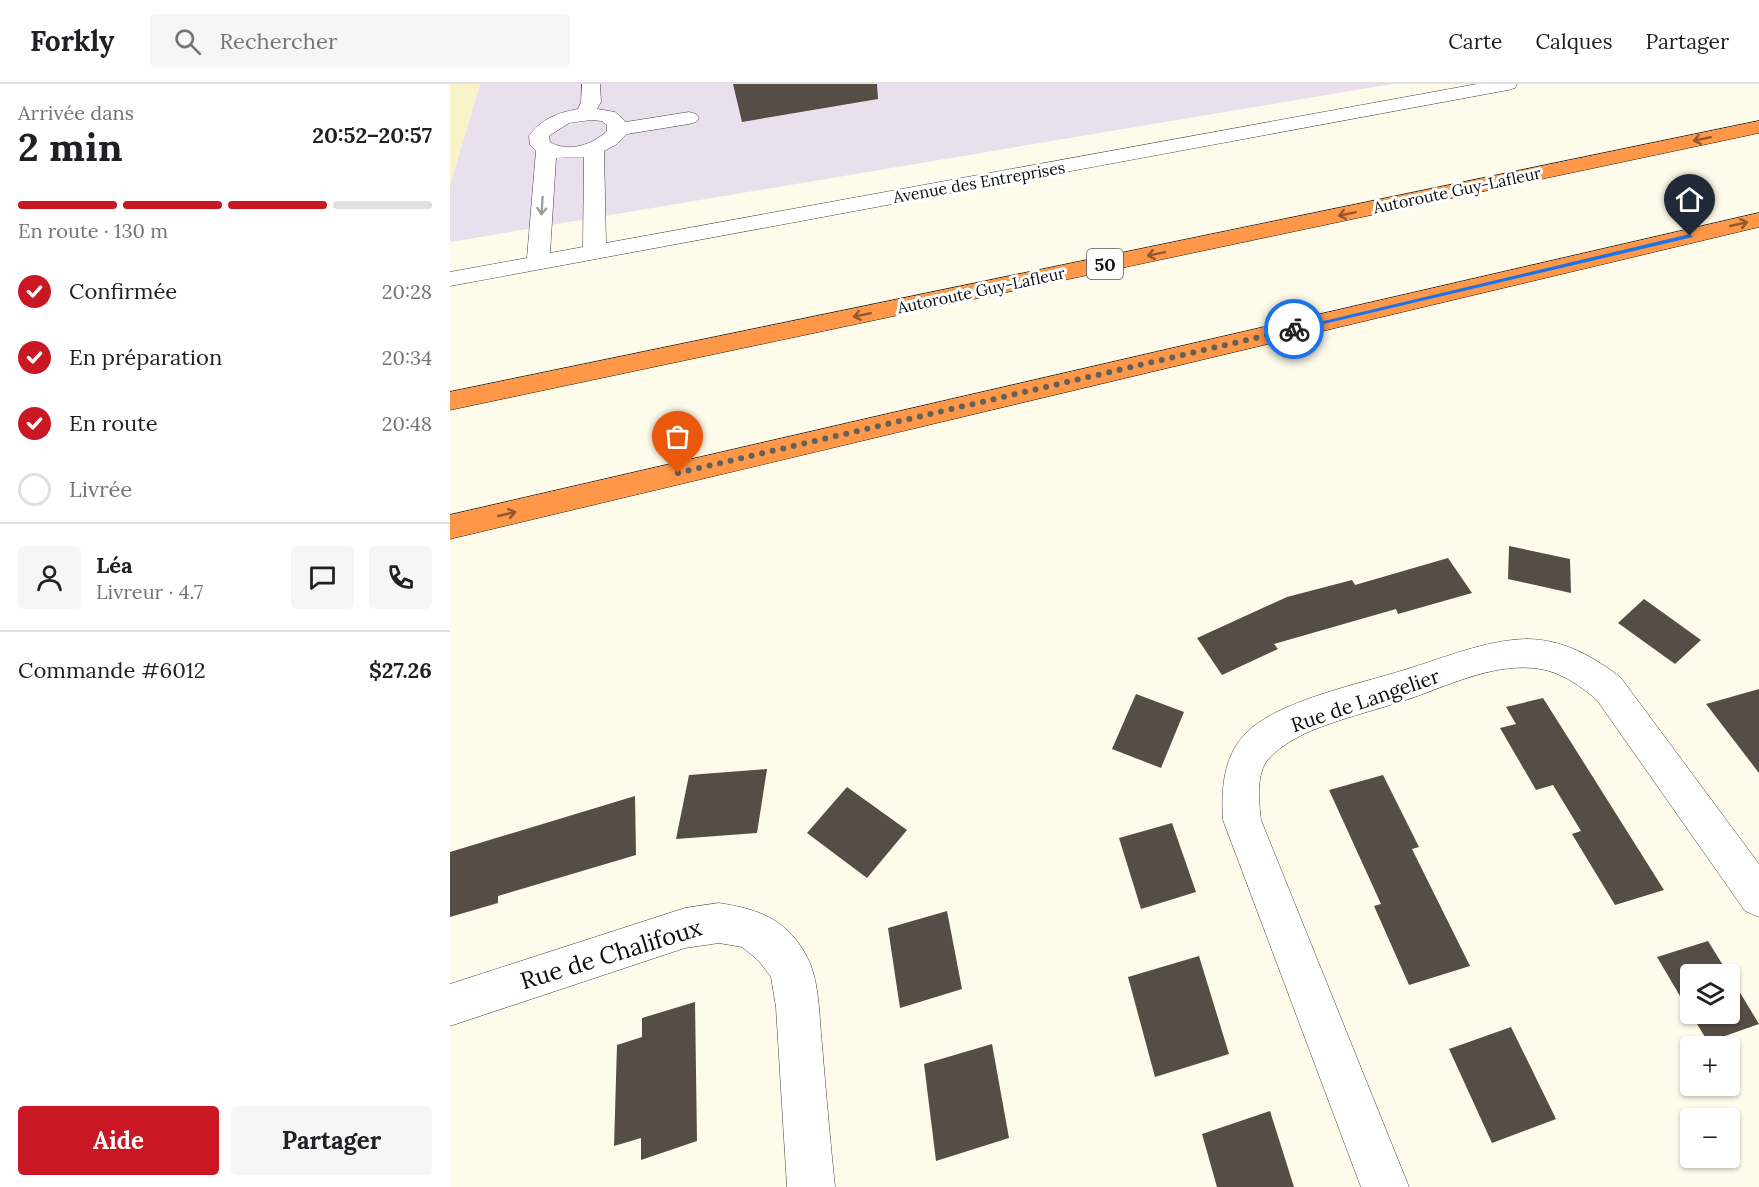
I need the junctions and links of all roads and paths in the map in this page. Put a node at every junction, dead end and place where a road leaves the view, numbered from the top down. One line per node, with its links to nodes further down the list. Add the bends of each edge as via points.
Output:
1 (591, 84): 3 (street, via 591,102)
2 (1508, 84): 8 (street, Avenue des Entreprises)
3 (585, 114): 7 (street, via 608,116); 10 (street, via 559,120 544,129 538,139)
4 (1211, 117): 8 (street)
5 (689, 118): 7 (street)
6 (1759, 127): 15 (highway, Autoroute Guy-Lafleur / 50, one-way to 15)
7 (618, 129): 9 (street)
8 (1226, 136): 12 (street, Avenue des Entreprises)
9 (594, 148): 10 (street, via 568,153); 12 (street)
10 (546, 150): 13 (street, one-way to 13)
11 (1759, 220): 16 (highway, one-way to 11)
12 (595, 252): 13 (street, Avenue des Entreprises)
13 (538, 263): 14 (street, Avenue des Entreprises)
14 (450, 279)
15 (450, 401)
16 (450, 527)
17 (1759, 897): 20 (street, Rue de Langelier, via 1609,689 1592,674 1554,657 1533,653 1497,656 1301,719 1263,740 1242,772 1242,820)
18 (450, 1005): 19 (street, Rue de Chalifoux, via 685,927 719,923 750,928 774,946 791,969)
19 (811, 1187)
20 (1385, 1187)

